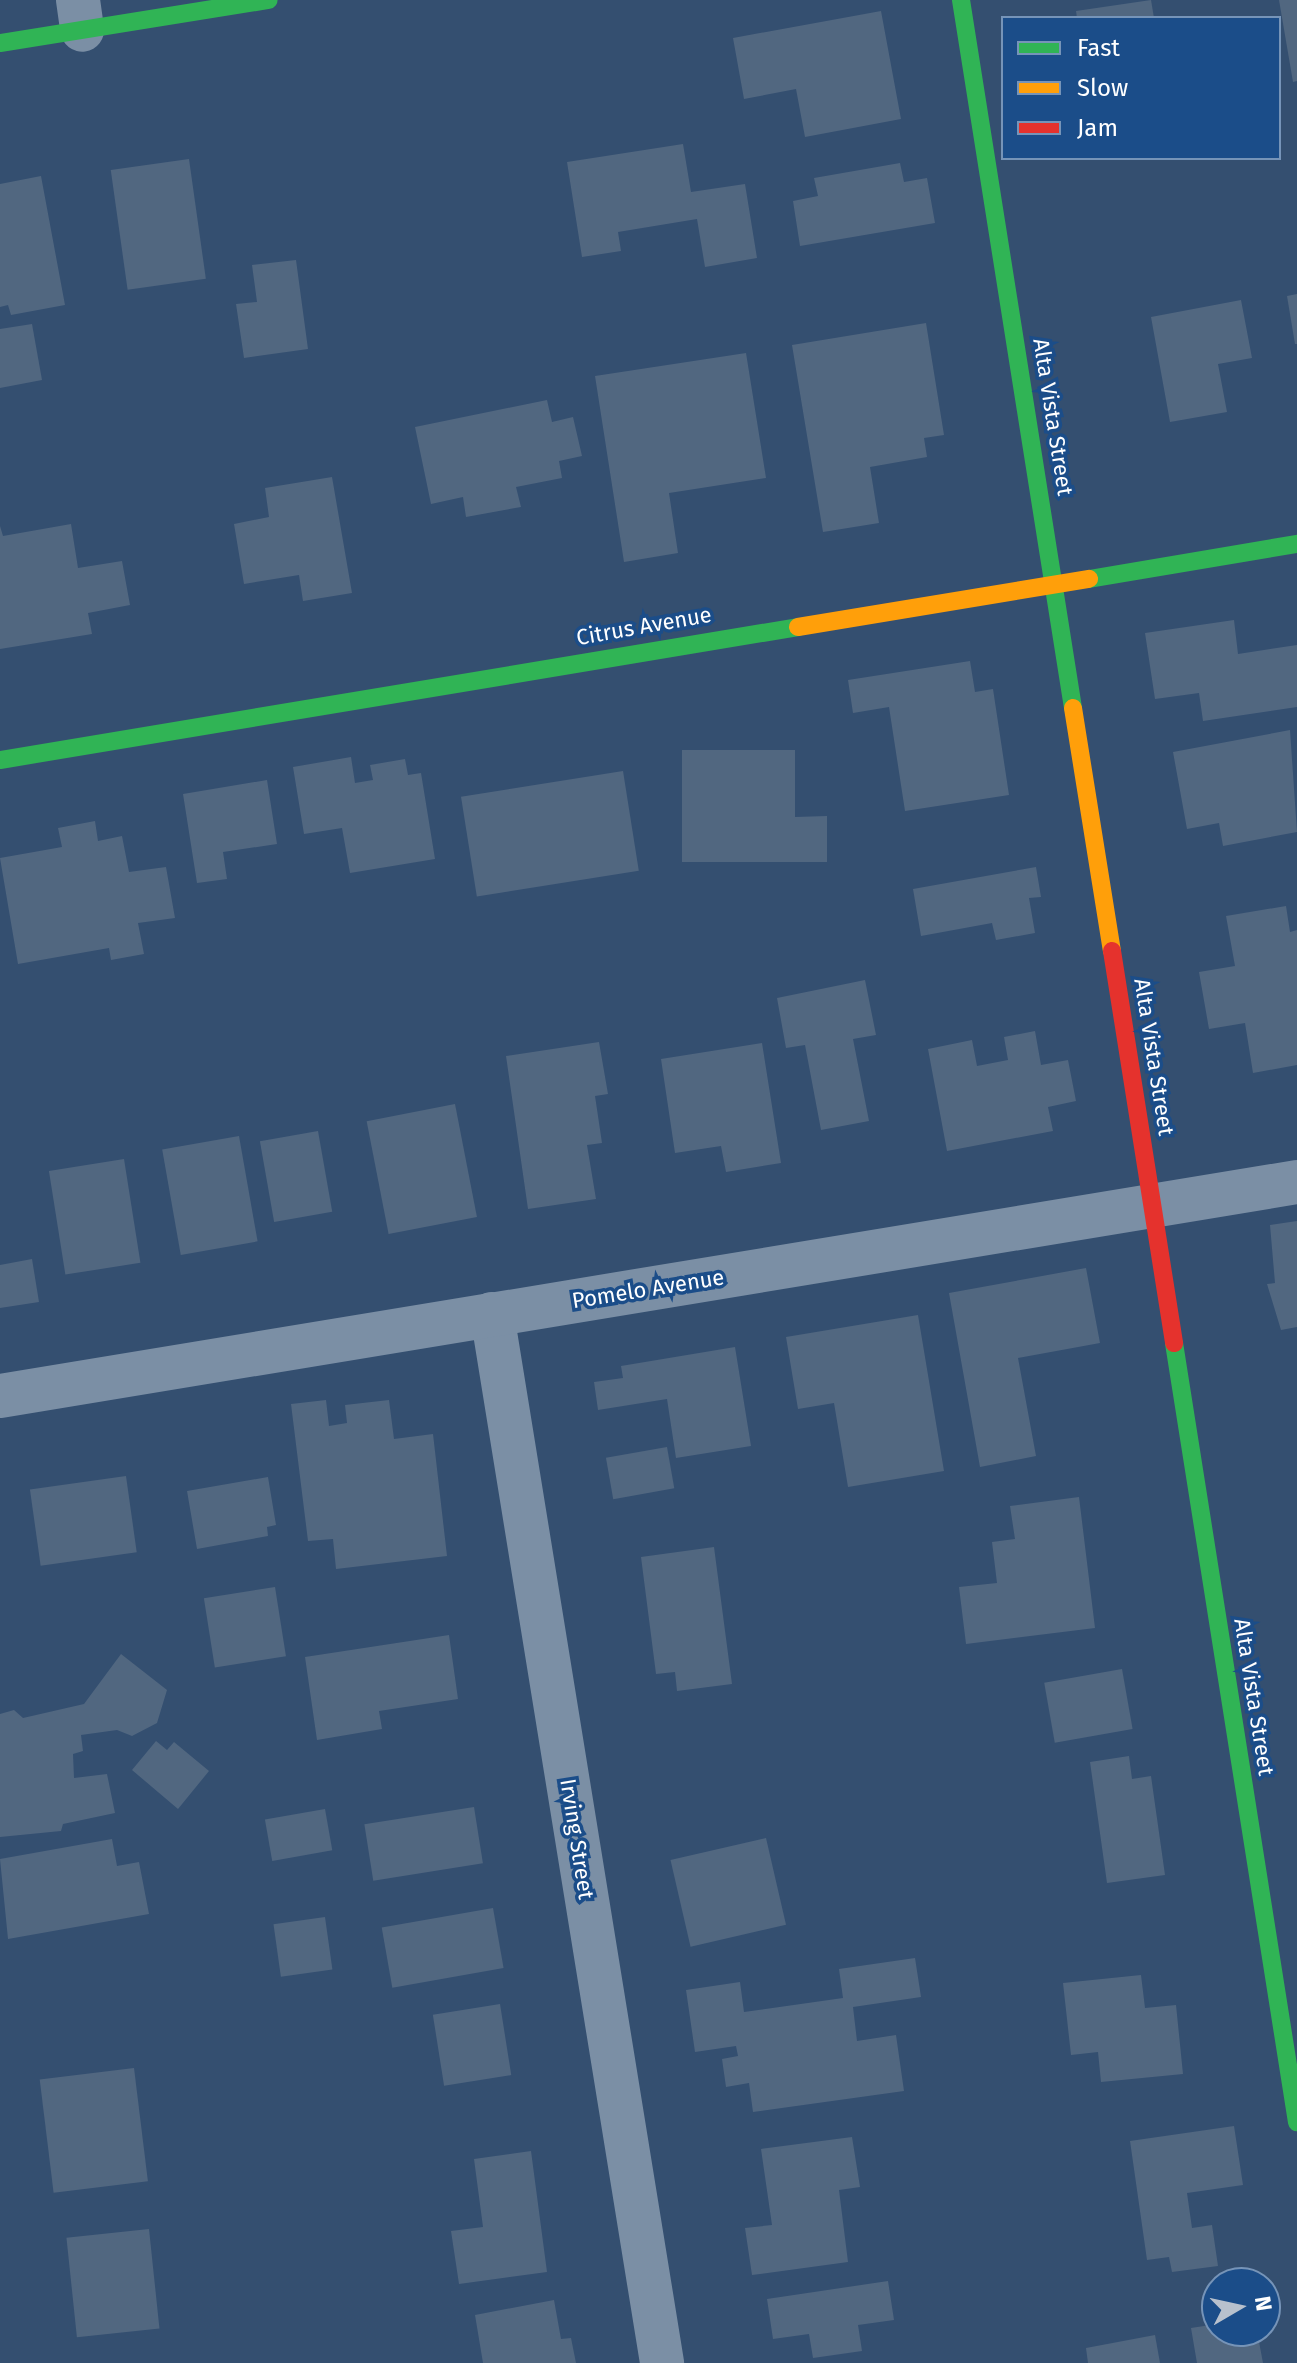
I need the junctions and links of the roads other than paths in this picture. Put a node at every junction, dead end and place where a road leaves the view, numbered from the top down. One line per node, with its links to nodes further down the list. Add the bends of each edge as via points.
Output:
1 (269, 0): 3 (street)
2 (961, 0): 6 (street, Alta Vista Street)
3 (80, 15): 4 (street)
4 (0, 43)
5 (1297, 544): 6 (street, Citrus Avenue)
6 (1055, 581): 7 (street, Citrus Avenue); 9 (street, Alta Vista Street)
7 (0, 760)
8 (1297, 1182): 9 (street, Pomelo Avenue)
9 (1153, 1206): 10 (street, Pomelo Avenue); 12 (street, Alta Vista Street)
10 (492, 1314): 11 (street, Pomelo Avenue); 13 (street, Irving Street)
11 (0, 1396)
12 (1297, 2122)
13 (662, 2363)

